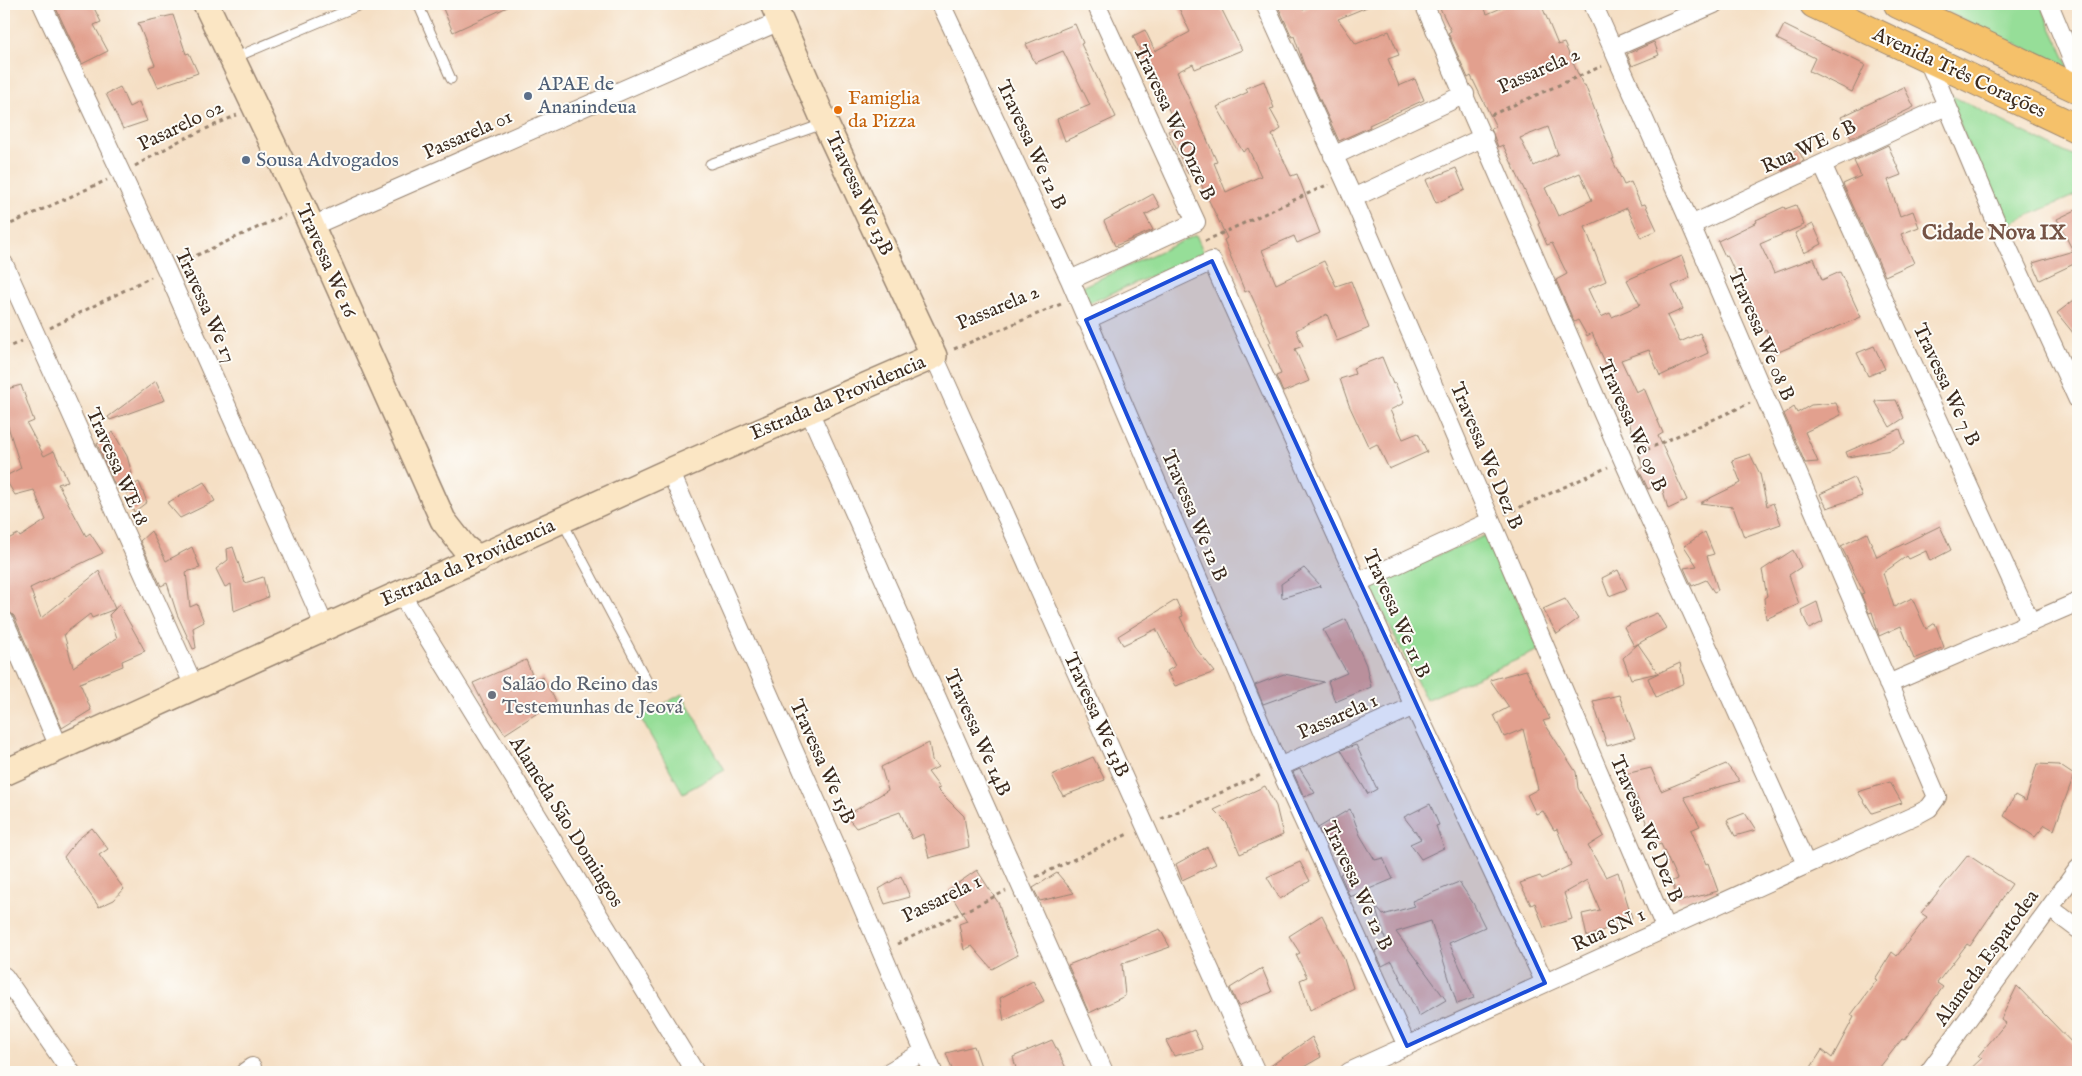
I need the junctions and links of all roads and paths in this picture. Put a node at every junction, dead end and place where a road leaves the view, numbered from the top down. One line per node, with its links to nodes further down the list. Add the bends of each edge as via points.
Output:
1 (42, 4): 30 (street, Travessa We 17)
2 (206, 4): 17 (main road, Travessa We 16)
3 (362, 4): 17 (lane)
4 (418, 4): 19 (lane)
5 (941, 4): 40 (street, Travessa We 12 B)
6 (1096, 4): 33 (street, Travessa We Onze B)
7 (1265, 4): 27 (street, Travessa We Dez B)
8 (1424, 4): 21 (street, Travessa We 09 B)
9 (1592, 4): 15 (street, Travessa We 08 B)
10 (1714, 4): 15 (street)
11 (1814, 4): 16 (main road, Avenida Três Corações)
12 (1898, 4): 20 (main road, Avenida Três Corações)
13 (2049, 4): 18 (street)
14 (776, 12): 24 (main road, Travessa We 13B); 36 (street, Passarela 01)
15 (1615, 54): 25 (path, Passarela 2); 34 (street, Travessa We 08 B)
16 (1927, 58): 22 (street); 26 (main road, Avenida Três Corações)
17 (231, 59): 23 (main road, Travessa We 16)
18 (2078, 74)
19 (451, 79)
20 (2078, 89)
21 (1465, 94): 25 (street, Travessa We 09 B); 27 (street)
22 (1946, 106): 29 (street, Rua WE 6 B); 44 (street)
23 (256, 107): 30 (path, Pasarelo 02, via 179,141); 36 (main road, Travessa We 16)
24 (825, 123): 28 (lane); 43 (main road, Travessa We 13B)
25 (1481, 129): 32 (street); 66 (street, Travessa We 09 B, via 1623,460)
26 (2078, 129)
27 (1333, 156): 31 (street, Travessa We Dez B)
28 (710, 164)
29 (1822, 164): 34 (street, Rua WE 6 B); 56 (street, Travessa We 7 B)
30 (121, 173): 35 (path, Pasarelo 02); 57 (street, Travessa We 17)
31 (1343, 178): 32 (street, Travessa We Dez B); 37 (path)
32 (1353, 198): 49 (street, Travessa We Dez B)
33 (1196, 222): 37 (path, Travessa We Onze B); 40 (street)
34 (1691, 226): 58 (street, Travessa We 08 B)
35 (4, 227)
36 (310, 227): 47 (main road, Travessa We 16)
37 (1205, 241): 38 (path, Travessa We Onze B)
38 (1212, 261): 42 (street); 52 (street, Travessa We 11 B)
39 (4, 264): 59 (street, Travessa WE 18)
40 (1070, 280): 41 (street, Travessa We 12 B)
41 (1078, 297): 42 (street, Travessa We 12 B); 43 (path, Passarela 2)
42 (1086, 320): 63 (street, Travessa We 12 B)
43 (935, 357): 45 (main road, Estrada da Providencia); 82 (street, Travessa We 13B)
44 (2078, 400)
45 (808, 411): 46 (main road, Estrada da Providencia); 68 (street, Travessa We 14B)
46 (670, 471): 48 (main road, Estrada da Providencia); 72 (street, Travessa We 15B)
47 (443, 520): 50 (main road, via 464,548); 51 (main road, via 445,558)
48 (562, 521): 50 (main road, Estrada da Providencia); 60 (lane)
49 (1491, 521): 52 (street); 70 (street, Travessa We Dez B)
50 (479, 559): 51 (main road, Estrada da Providencia)
51 (434, 579): 53 (main road, Estrada da Providencia)
52 (1359, 582): 61 (street, Travessa We 11 B)
53 (401, 594): 57 (main road, Estrada da Providencia); 78 (street, Alameda São Domingos)
54 (2078, 602): 56 (street)
55 (4, 620): 62 (street)
56 (2032, 623): 58 (street)
57 (325, 627): 59 (main road, Estrada da Providencia)
58 (1888, 684): 65 (street, Travessa We 08 B)
59 (194, 686): 62 (main road, Estrada da Providencia)
60 (650, 687)
61 (1414, 706): 63 (street, Passarela 1); 74 (street, Travessa We 11 B)
62 (59, 748): 64 (main road, Estrada da Providencia)
63 (1279, 767): 75 (street, Travessa We 12 B)
64 (4, 773)
65 (1937, 797): 66 (street, Rua SN 1, via 1929,808)
66 (1806, 864): 70 (street, Rua SN 1)
67 (2078, 870): 69 (street, Alameda Espatodea)
68 (1021, 884): 72 (path, Passarela 1); 81 (street, Travessa We 14B)
69 (2050, 908): 71 (street); 84 (street, Alameda Espatodea)
70 (1665, 927): 74 (street, Rua SN 1)
71 (2078, 928)
72 (881, 952): 76 (street, Travessa We 15B)
73 (4, 976): 77 (street)
74 (1545, 983): 75 (street, Rua SN 1)
75 (1407, 1046): 83 (street, Rua SN 1)
76 (923, 1052): 79 (street); 80 (street, Travessa We 15B)
77 (72, 1072)
78 (695, 1072)
79 (888, 1072)
80 (933, 1072)
81 (1104, 1072)
82 (1256, 1072)
83 (1349, 1072)
84 (1930, 1072)

